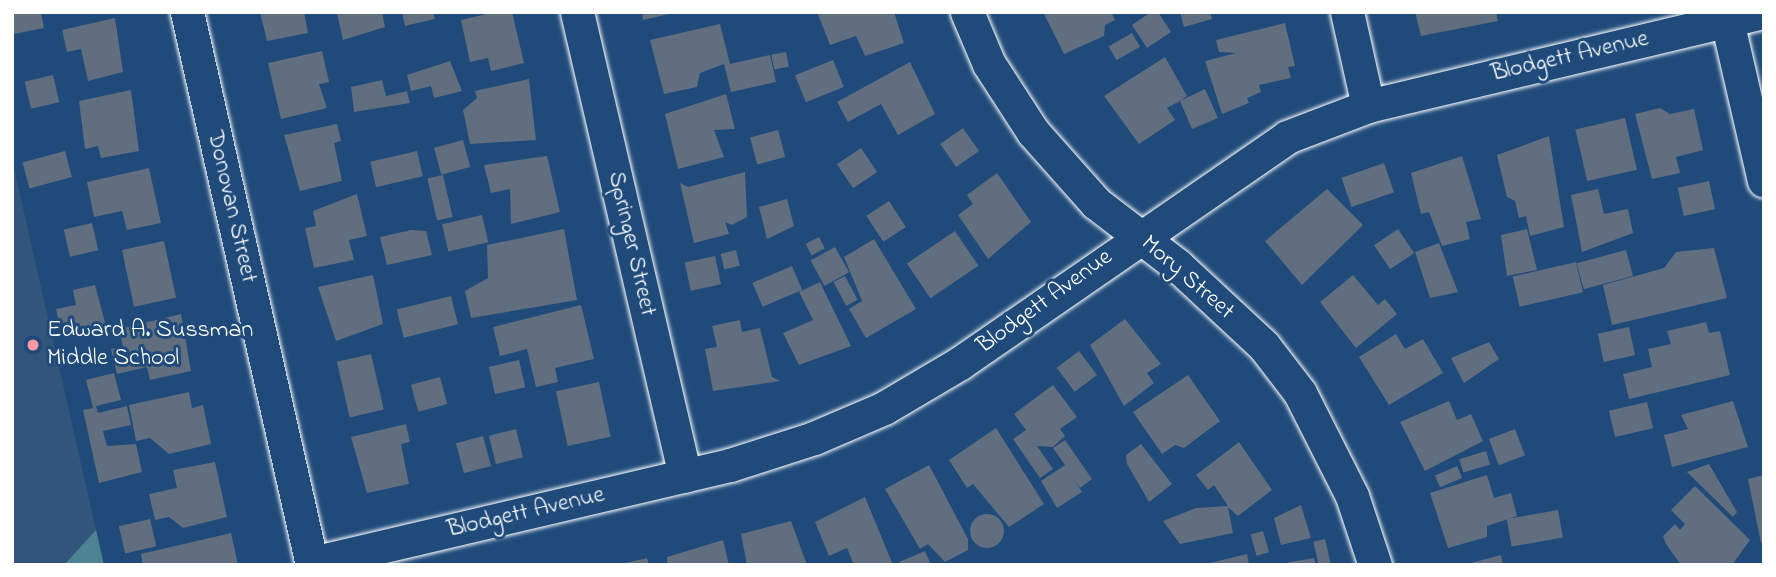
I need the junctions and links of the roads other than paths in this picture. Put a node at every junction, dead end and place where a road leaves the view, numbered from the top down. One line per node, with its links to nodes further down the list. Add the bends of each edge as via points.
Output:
1 (187, 12): 11 (street, Donovan Street)
2 (577, 12): 10 (street, Springer Street)
3 (967, 12): 9 (street, Mory Street, via 989,64 1033,132 1096,203)
4 (1346, 12): 7 (street)
5 (1764, 12): 6 (street, Blodgett Avenue)
6 (1726, 17): 7 (street, Blodgett Avenue); 8 (street)
7 (1368, 106): 9 (street, Blodgett Avenue, via 1287,137)
8 (1764, 181)
9 (1139, 235): 10 (street, Blodgett Avenue, via 893,404 814,439); 12 (street, Mory Street, via 1264,346 1300,393 1352,496)
10 (685, 476): 11 (street, Blodgett Avenue)
11 (312, 564)
12 (1375, 565)

